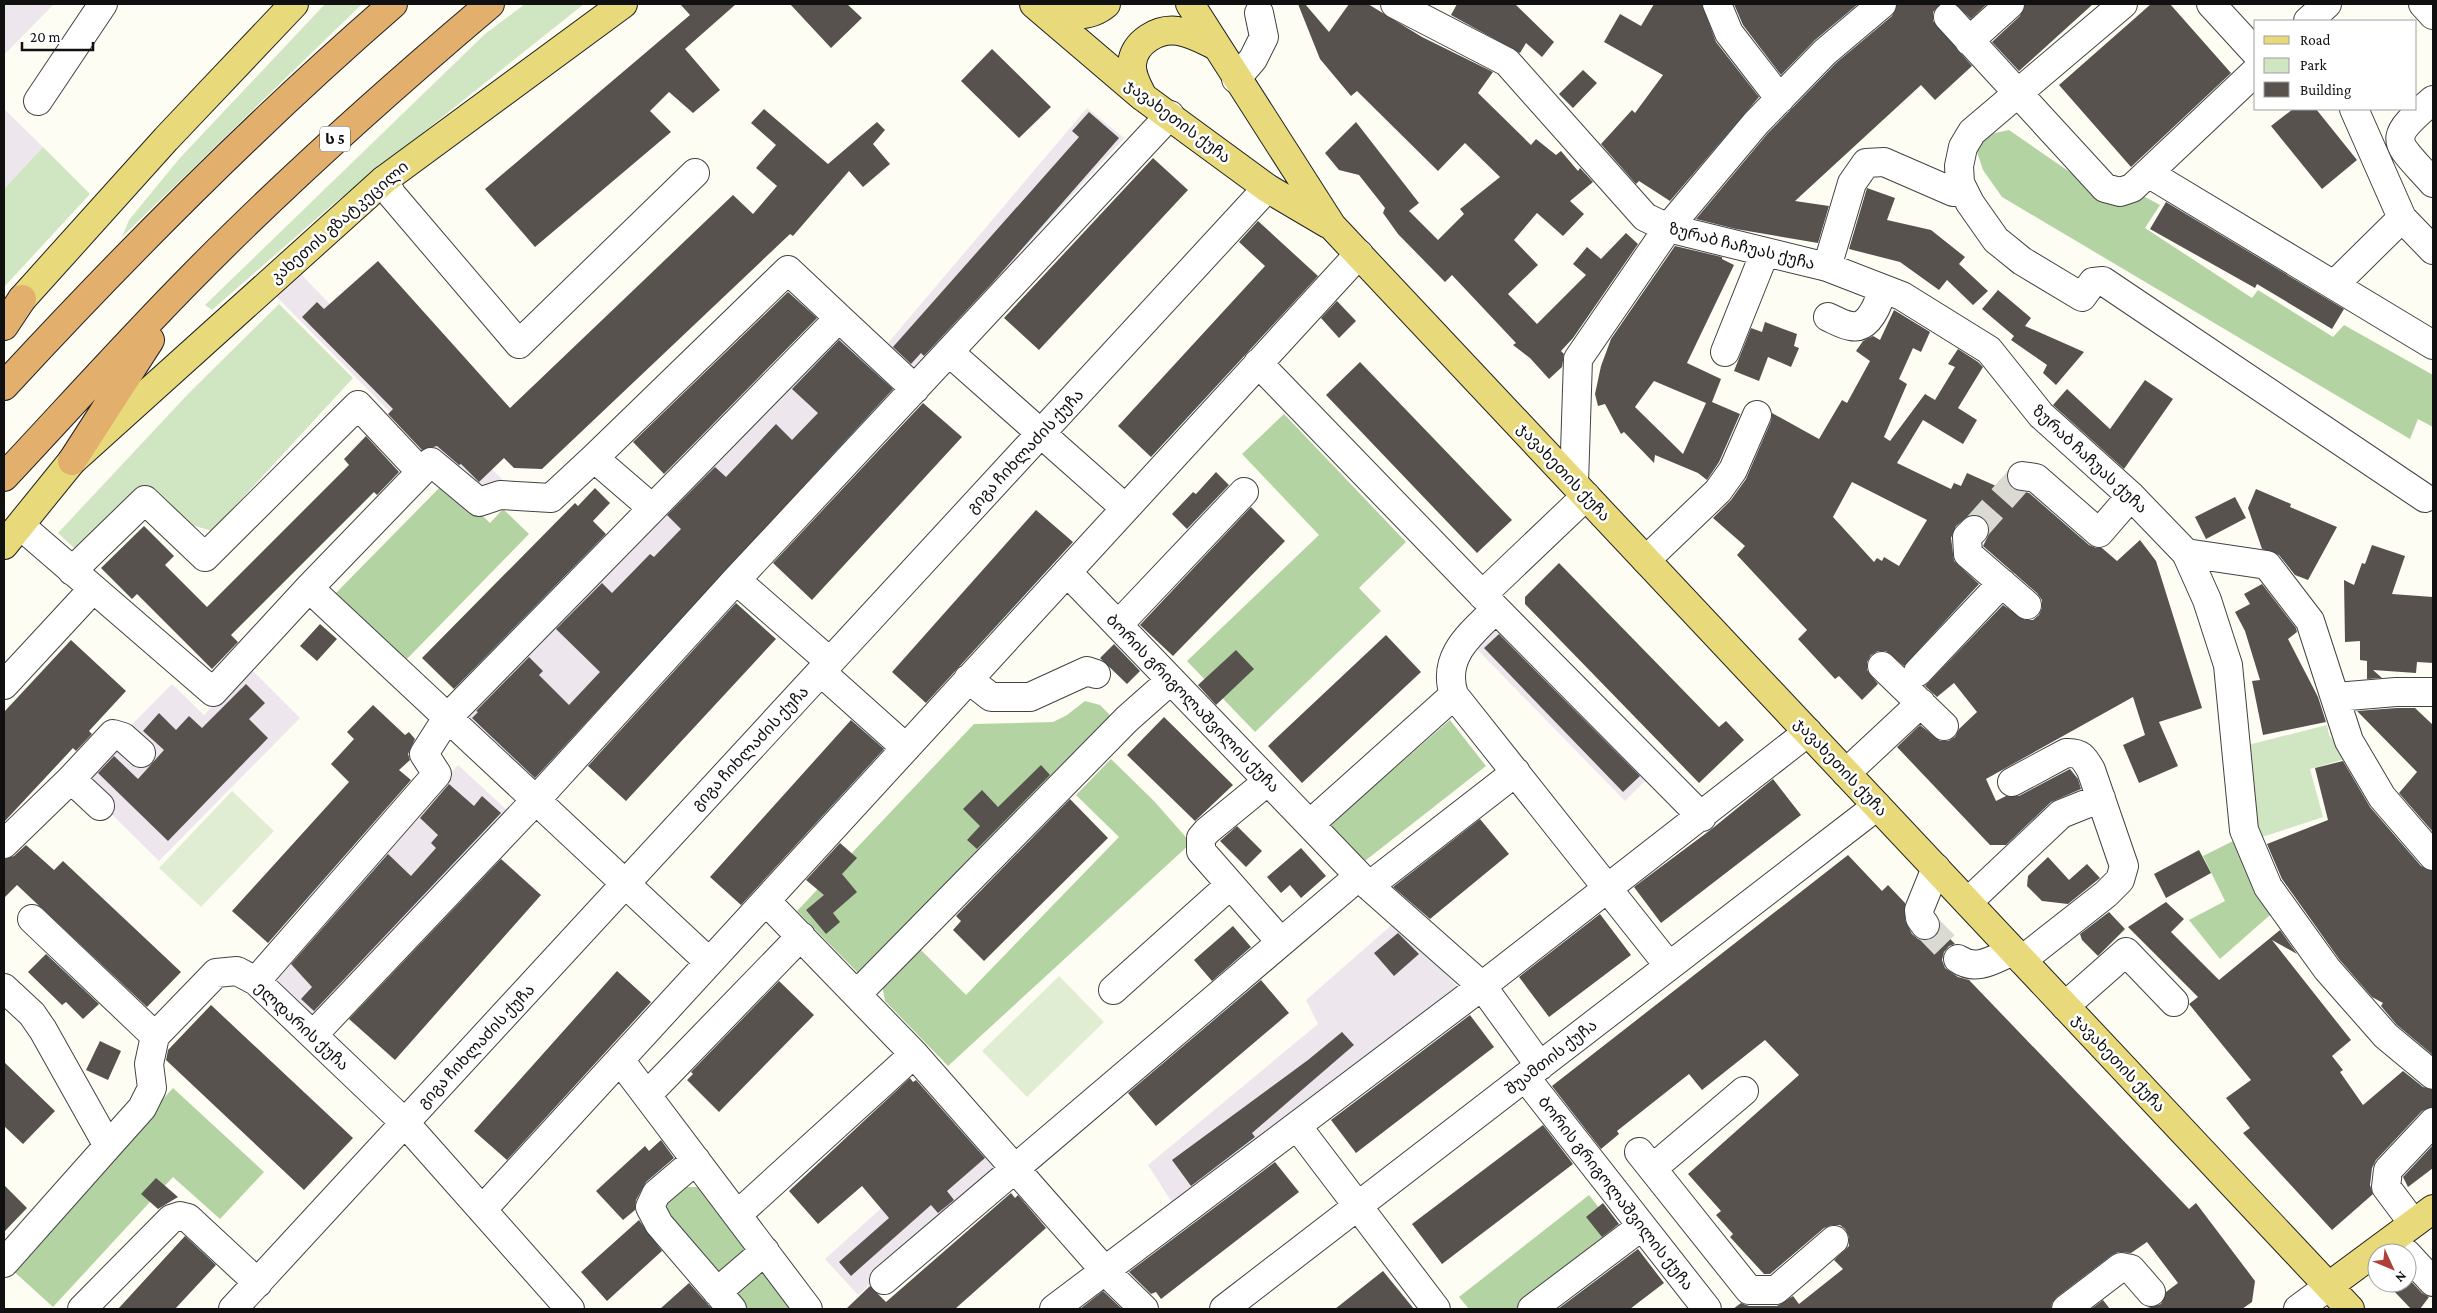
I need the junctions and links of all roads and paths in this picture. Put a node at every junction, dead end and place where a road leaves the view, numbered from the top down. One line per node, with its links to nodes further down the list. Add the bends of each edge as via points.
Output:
1 (103, 4): 30 (street)
2 (294, 4): 50 (main road)
3 (393, 4): 47 (highway, via 332,57)
4 (490, 4): 46 (highway, ს 5, via 349,126)
5 (623, 4): 35 (main road, კახეთის გზატკეცილი)
6 (1106, 4): 16 (main road, via 1088,13 1072,15)
7 (1190, 4): 22 (main road, ჯავახეთის ქუჩა)
8 (1394, 4): 41 (street, ზურაბ ჩაჩუას ქუჩა, via 1507,62 1645,217)
9 (1717, 4): 28 (street, via 1729,33)
10 (1882, 4): 28 (street, via 1825,52)
11 (2010, 4): 21 (street)
12 (2124, 4): 26 (street)
13 (2211, 4): 23 (street)
14 (2327, 4): 20 (street)
15 (2423, 4): 18 (street)
16 (1036, 6): 27 (main road, ჯავახეთის ქუჩა)
17 (1259, 13): 25 (street, via 1264,37 1253,59)
18 (2433, 15)
19 (1948, 17): 21 (street)
20 (2309, 20)
21 (1969, 41): 26 (street)
22 (1214, 45): 25 (main road, ჯავახეთის ქუჩა); 27 (main road, via 1176,30 1157,32 1147,39 1139,46 1132,63)
23 (2254, 51)
24 (2254, 73): 34 (street)
25 (1236, 78): 40 (main road, ჯავახეთის ქუჩა)
26 (2018, 94): 34 (street, via 2105,188 2120,192 2132,188); 38 (street, via 1972,132 1963,147 1959,166)
27 (1144, 97): 32 (main road, ჯავახეთის ქუჩა)
28 (1780, 99): 41 (street)
29 (2433, 100): 36 (street, via 2406,123 2399,141 2403,150)
30 (38, 101)
31 (2354, 110): 39 (street)
32 (1170, 115): 37 (main road, ჯავახეთის ქუჩა); 55 (street)
33 (695, 173): 35 (street, via 519,344 392,195)
34 (2148, 173): 48 (street)
35 (384, 180): 64 (main road, კახეთის გზატკეცილი)
36 (2433, 183)
37 (1267, 188): 40 (main road, ჯავახეთის ქუჩა); 62 (street, გიგა ჩიხლაძის ქუჩა)
38 (1964, 191): 45 (street, via 1953,192 1884,162 1866,163 1852,183); 71 (street, via 1996,240 2022,261 2082,297 2093,282 2103,280)
39 (2402, 218): 42 (street); 48 (street)
40 (1332, 226): 44 (main road, ჯავახეთის ქუჩა)
41 (1668, 228): 43 (street, ზურაბ ჩაჩუას ქუჩა); 68 (street, via 1578,359)
42 (2433, 250)
43 (1765, 252): 45 (street, ზურაბ ჩაჩუას ქუჩა); 56 (street)
44 (1359, 254): 58 (street); 68 (main road, ჯავახეთის ქუჩა)
45 (1827, 267): 49 (street, ზურაბ ჩაჩუას ქუჩა)
46 (188, 281): 64 (highway); 67 (highway, ს 5)
47 (100, 282): 57 (highway); 59 (highway)
48 (2334, 285): 54 (street)
49 (1883, 289): 51 (street, via 1874,312 1859,326); 70 (street, ზურაბ ჩაჩუას ქუჩა, via 1902,296 1989,350 2041,415)
50 (13, 308): 53 (highway)
51 (1828, 317)
52 (839, 318): 60 (street); 63 (street, via 788,270); 72 (street)
53 (4, 326)
54 (2433, 344)
55 (950, 352): 60 (street); 62 (street)
56 (1725, 352)
57 (4, 362)
58 (1258, 363): 73 (street); 84 (street)
59 (4, 386)
60 (915, 389): 80 (street)
61 (1757, 415): 77 (street, via 1733,470 1718,491)
62 (1041, 432): 73 (street); 88 (street, გიგა ჩიხლაძის ქუჩა)
63 (594, 458): 65 (street, via 551,498 500,495 479,502 431,462); 72 (street)
64 (72, 461): 75 (main road, კახეთის გზატკეცილი)
65 (421, 472): 78 (street, via 358,405 206,557 144,500); 82 (street)
66 (2022, 476): 70 (street, via 2036,478 2099,533)
67 (4, 477)
68 (1580, 490): 77 (main road, ჯავახეთის ქუჩა); 84 (street)
69 (1244, 492): 86 (street)
70 (2131, 496): 76 (street, ზურაბ ჩაჩუას ქუჩა)
71 (2425, 498)
72 (652, 508): 98 (street)
73 (1125, 508): 79 (street)
74 (1974, 530): 81 (street, via 1967,537 1968,554)
75 (12, 535): 78 (street)
76 (2186, 554): 96 (street, via 2267,565 2310,621); 143 (street, ზურაბ ჩაჩუას ქუჩა, via 2207,600 2228,665 2244,830 2268,887 2333,977 2386,1036)
77 (1646, 560): 100 (main road, ჯავახეთის ქუჩა)
78 (72, 571): 83 (street)
79 (1067, 572): 86 (street, ბორის გრიგოლაშვილის ქუჩა); 91 (street)
80 (736, 580): 88 (street); 109 (street)
81 (2002, 583): 85 (street); 89 (street)
82 (309, 588): 83 (street, via 212,692); 98 (street)
83 (93, 589): 93 (street)
84 (1489, 602): 95 (street, via 1460,645 1450,682); 112 (street)
85 (2027, 605)
86 (1118, 625): 92 (street, ბორის გრიგოლაშვილის ქუჩა)
87 (1882, 666): 97 (street)
88 (825, 667): 101 (street); 118 (street, გიგა ჩიხლაძის ქუჩა)
89 (1918, 672)
90 (1096, 674): 91 (street, via 1087,671 1030,697 991,697)
91 (968, 679): 101 (street)
92 (1171, 680): 106 (street, ბორის გრიგოლაშვილის ქუჩა); 135 (street, via 1127,719)
93 (4, 686)
94 (2433, 692): 96 (street)
95 (1454, 695): 103 (street); 113 (street)
96 (2336, 698): 115 (street, via 2349,741 2382,797)
97 (1921, 703): 99 (street); 104 (street)
98 (447, 718): 109 (street); 131 (street, via 424,754 437,774)
99 (1944, 726)
100 (1808, 732): 104 (main road, ჯავახეთის ქუჩა); 112 (street)
101 (906, 748): 121 (street)
102 (141, 753): 105 (street, via 124,737 113,734)
103 (1516, 772): 117 (street); 120 (street)
104 (1846, 772): 111 (main road, ჯავახეთის ქუჩა)
105 (70, 779): 110 (street); 114 (street)
106 (1268, 781): 113 (street, ბორის გრიგოლაშვილის ქუჩა); 119 (street, via 1201,838 1201,851)
107 (2012, 782): 108 (street, via 2057,757 2076,752 2084,757)
108 (2101, 798): 122 (street, via 2061,814); 127 (street, via 2124,866 2120,880 2106,894)
109 (535, 801): 118 (street); 138 (street)
110 (100, 806)
111 (1877, 806): 116 (main road, ჯავახეთის ქუჩა); 130 (street, შუამთის ქუჩა)
112 (1702, 817): 120 (street)
113 (1310, 824): 117 (street, ბორის გრიგოლაშვილის ქუჩა)
114 (4, 844)
115 (2433, 856)
116 (1936, 868): 122 (main road, ჯავახეთის ქუჩა); 124 (street, via 1919,910)
117 (1364, 881): 126 (street); 132 (street, ბორის გრიგოლაშვილის ქუჩა)
118 (625, 884): 129 (street); 147 (street, გიგა ჩიხლაძის ქუჩა)
119 (1230, 885): 126 (street); 134 (street)
120 (1609, 888): 130 (street); 132 (street)
121 (766, 900): 125 (street); 129 (street)
122 (1968, 902): 127 (main road, ჯავახეთის ქუჩა)
123 (32, 919): 139 (street)
124 (1926, 925)
125 (801, 936): 135 (street); 145 (street)
126 (1280, 941): 151 (street)
127 (2018, 955): 128 (street, via 1975,966); 137 (main road, ჯავახეთის ქუჩა)
128 (1958, 959)
129 (709, 962): 141 (street)
130 (1669, 966): 142 (street, შუამთის ქუჩა)
131 (256, 981): 138 (street, ელდარის ქუჩა); 139 (street, ელდარის ქუჩა, via 237,971 216,973)
132 (1482, 986): 142 (street, ბორის გრიგოლაშვილის ქუჩა); 148 (street)
133 (4, 988): 149 (street, via 32,1014 43,1030)
134 (1113, 990)
135 (857, 994): 140 (street)
136 (2174, 1002): 137 (street, via 2126,952)
137 (2065, 1006): 165 (main road, ჯავახეთის ქუჩა)
138 (313, 1035): 147 (street, ელდარის ქუჩა)
139 (155, 1036): 149 (street, via 149,1064 152,1088 142,1108)
140 (914, 1054): 151 (street); 154 (street)
141 (620, 1060): 145 (street); 153 (street)
142 (1532, 1071): 152 (street, შუამთის ქუჩა); 155 (street, ბორის გრიგოლაშვილის ქუჩა)
143 (2433, 1075)
144 (1744, 1091): 160 (street, via 1646,1160)
145 (647, 1095): 150 (street)
146 (2433, 1122): 156 (street, via 2388,1170 2386,1178 2386,1187)
147 (405, 1123): 153 (street, ელდარის ქუჩა); 164 (street, გიგა ჩიხლაძის ქუჩა)
148 (1297, 1126): 152 (street); 161 (street)
149 (108, 1146): 159 (street)
150 (696, 1160): 154 (street); 167 (street, via 656,1194 650,1208 658,1224)
151 (1015, 1169): 161 (street); 162 (street)
152 (1356, 1207): 175 (street, შუამთის ქუჩა); 176 (street)
153 (482, 1210): 171 (street, ელდარის ქუჩა)
154 (738, 1215): 158 (street)
155 (1642, 1226): 168 (street, ბორის გრიგოლაშვილის ქუჩა); 177 (street)
156 (2410, 1236): 163 (street); 165 (main road)
157 (1834, 1240): 160 (street, via 1776,1290 1749,1290)
158 (765, 1251): 167 (street); 172 (street)
159 (4, 1263)
160 (1728, 1264): 168 (street)
161 (1106, 1272): 173 (street); 174 (street)
162 (884, 1280)
163 (2433, 1282)
164 (258, 1283): 169 (street, via 188,1218 180,1216 171,1219); 170 (street, გიგა ჩიხლაძის ქუჩა)
165 (2329, 1286): 179 (street); 180 (main road, ჯავახეთის ქუჩა)
166 (2151, 1292): 178 (street, via 2131,1269 2121,1267)
167 (724, 1300)
168 (1700, 1300)
169 (82, 1309)
170 (233, 1309)
171 (570, 1309)
172 (808, 1309)
173 (1054, 1309)
174 (1144, 1309)
175 (1224, 1309)
176 (1436, 1309)
177 (1532, 1309)
178 (2066, 1309)
179 (2298, 1309)
180 (2350, 1309)

